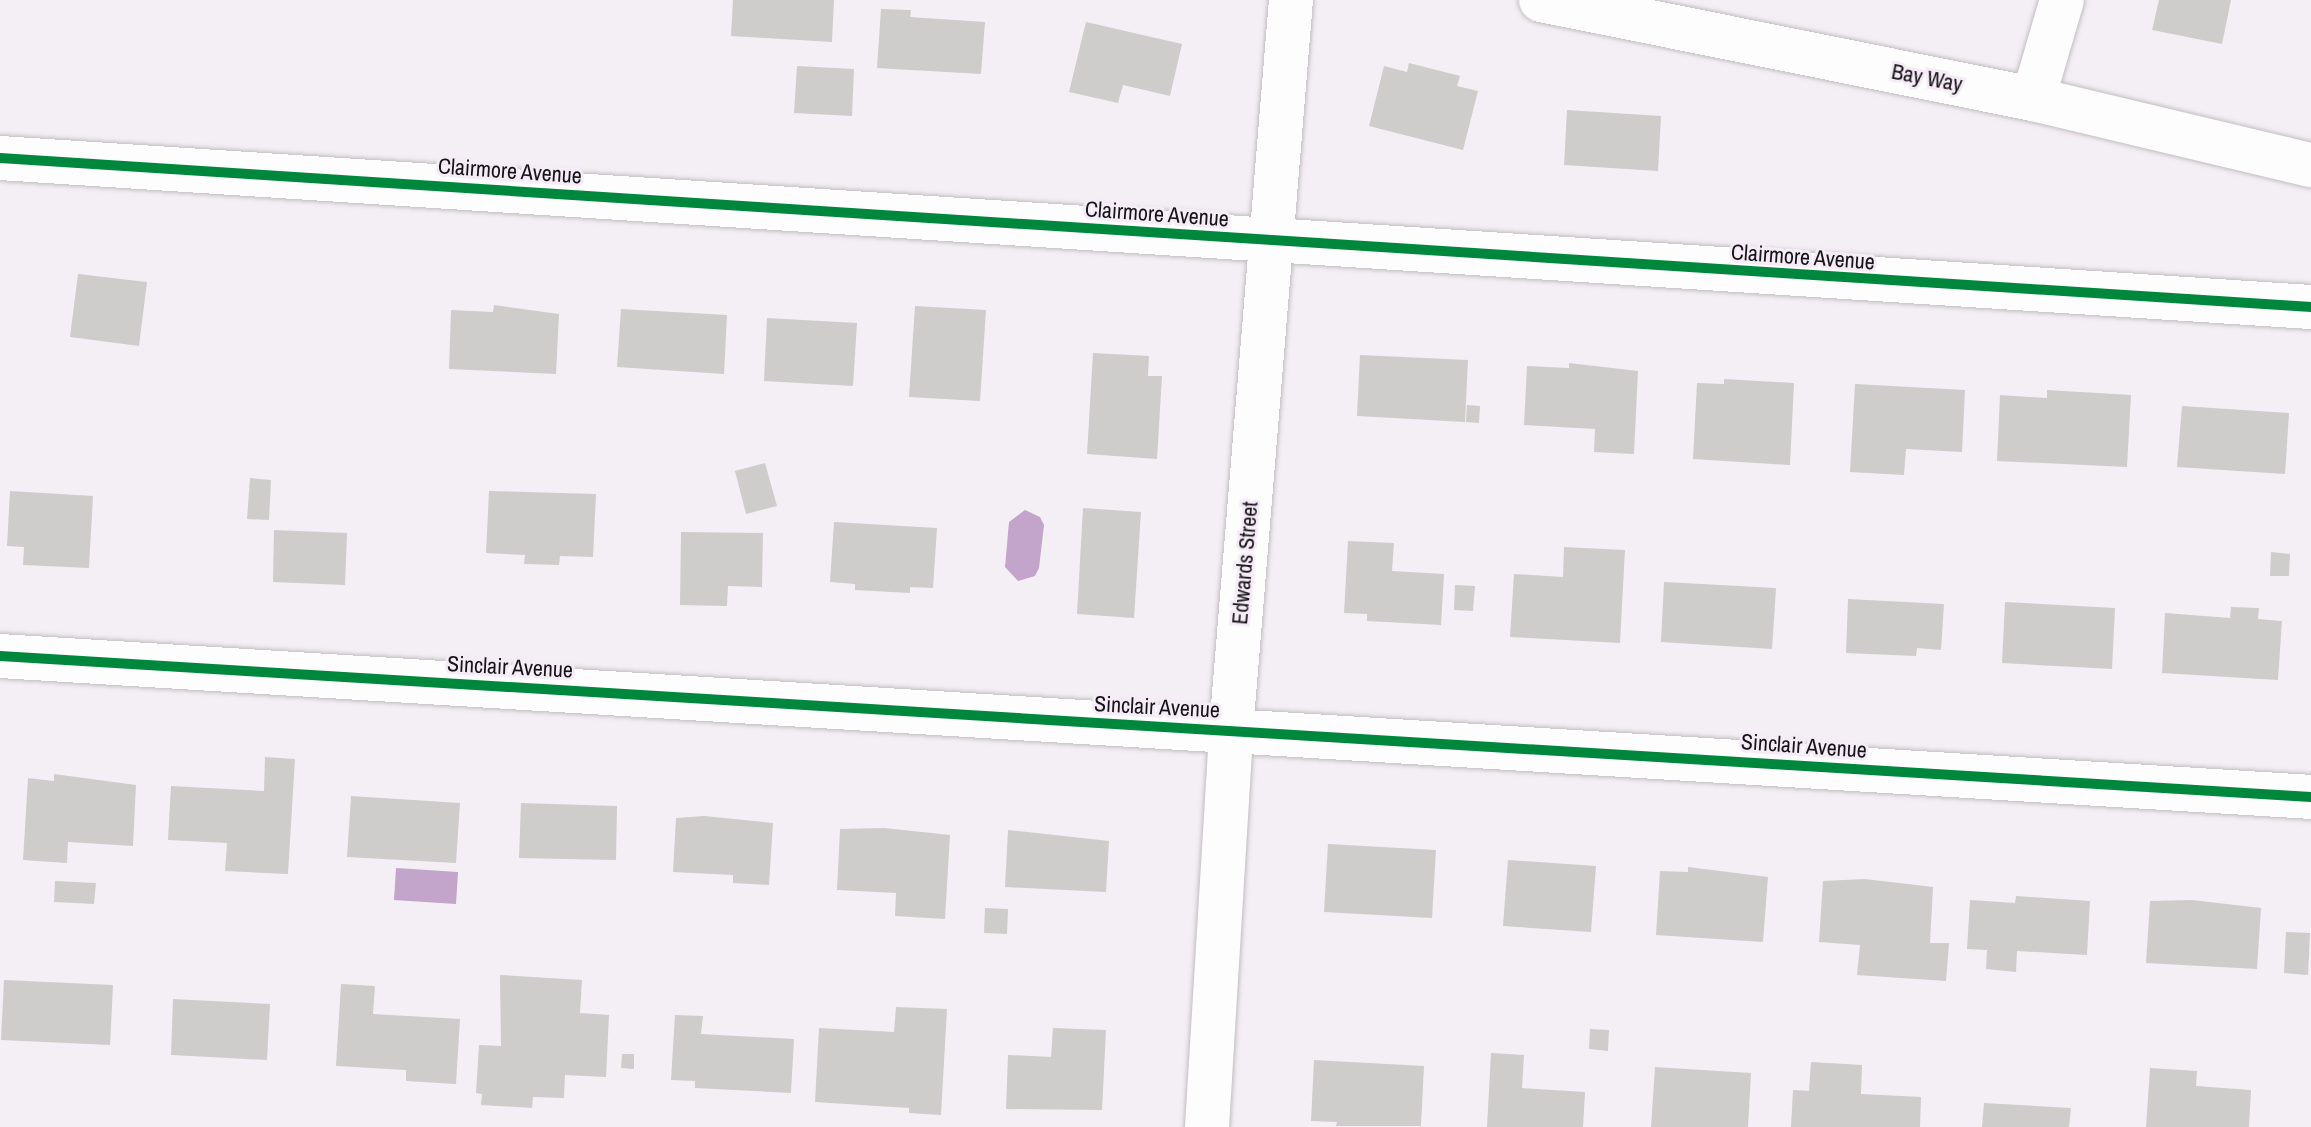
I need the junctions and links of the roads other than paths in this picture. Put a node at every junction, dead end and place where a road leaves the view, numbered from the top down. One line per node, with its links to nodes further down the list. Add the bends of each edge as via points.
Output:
1 (1291, 0): 7 (street, Edwards Street)
2 (1541, 0): 4 (street, Bay Way)
3 (2062, 0): 4 (street)
4 (2033, 99): 6 (street, Bay Way)
5 (0, 158): 7 (street, Clairmore Avenue)
6 (2311, 165)
7 (1272, 241): 8 (street, Clairmore Avenue); 10 (street, Edwards Street)
8 (2311, 307)
9 (0, 656): 10 (street, Sinclair Avenue)
10 (1231, 731): 11 (street, Sinclair Avenue); 12 (street, Edwards Street)
11 (2311, 797)
12 (1207, 1127)

